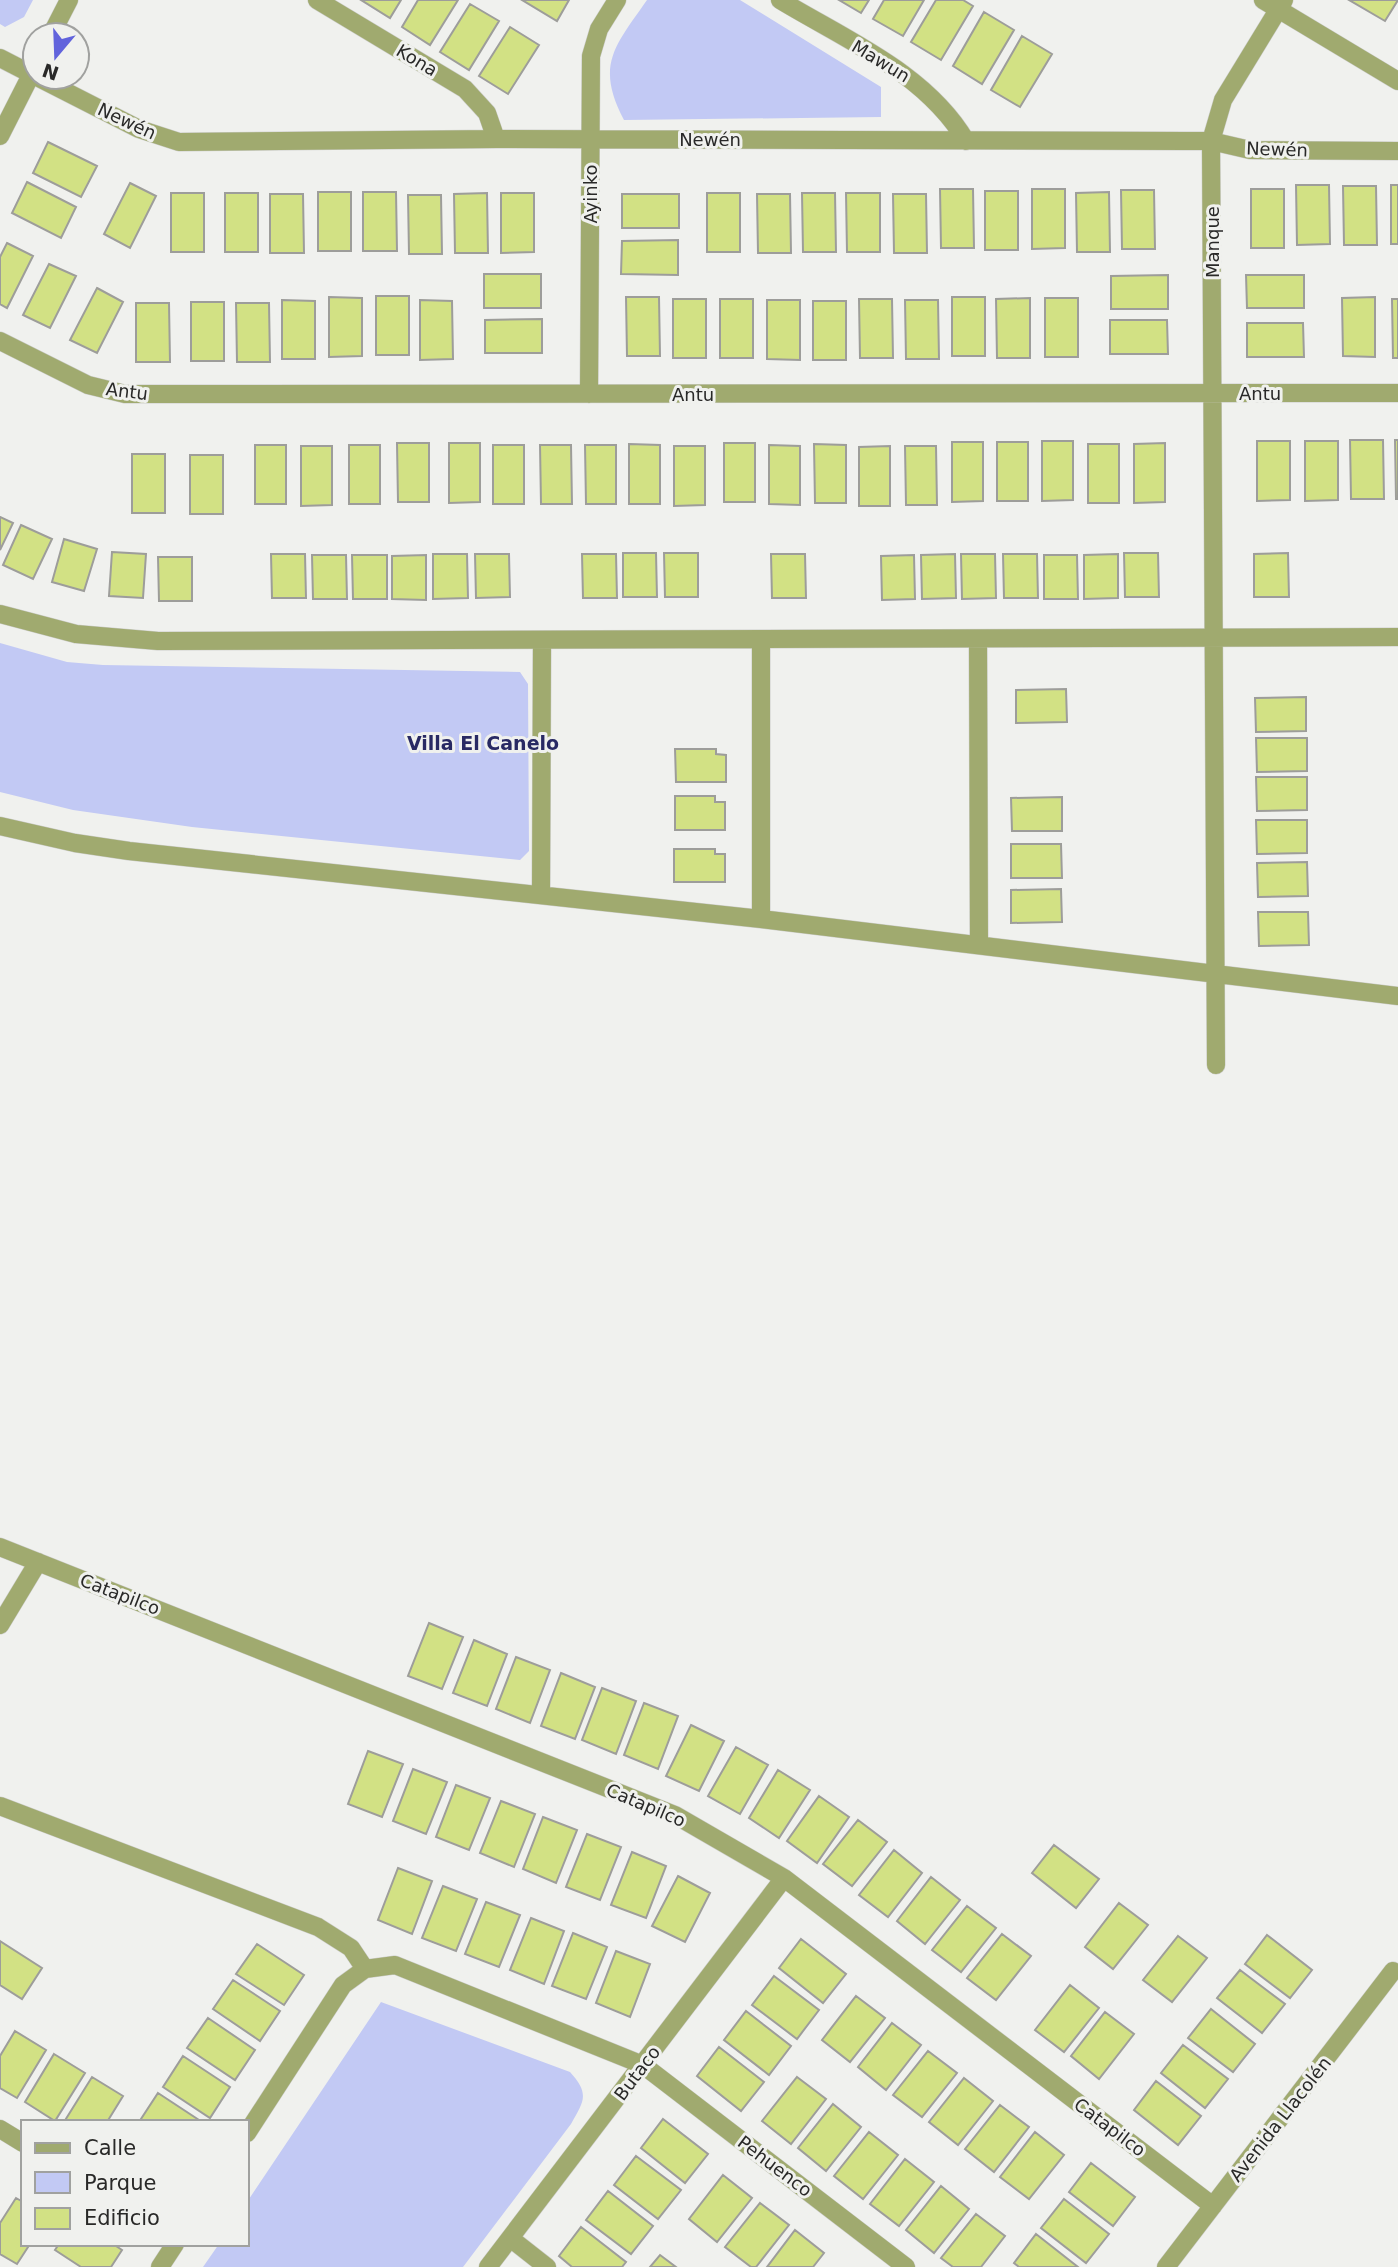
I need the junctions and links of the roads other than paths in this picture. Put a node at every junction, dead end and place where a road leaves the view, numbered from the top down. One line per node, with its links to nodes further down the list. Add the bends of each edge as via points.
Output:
1 (69, 0): 6 (street)
2 (317, 0): 13 (street, Kona, via 466,89 487,113)
3 (617, 0): 14 (street, Ayinko, via 593,43)
4 (780, 0): 15 (street, Mawun, via 912,79 946,110)
5 (1275, 3): 9 (street); 16 (street, Manque, via 1223,100)
6 (58, 21)
7 (0, 58): 8 (street, Newén)
8 (21, 68)
9 (1398, 81)
10 (25, 91): 12 (street)
11 (67, 91): 13 (street, Newén, via 139,129 179,142)
12 (0, 136)
13 (496, 138): 14 (street, Newén)
14 (591, 139): 15 (street, Newén); 21 (street, Ayinko)
15 (966, 141): 16 (street, Newén)
16 (1211, 141): 17 (street, Newén, via 1250,150); 19 (street, Manque)
17 (1398, 151)
18 (0, 341): 21 (street, Antu, via 88,385 125,394)
19 (1212, 393): 20 (street, Antu); 21 (street, Antu); 24 (street, Manque)
20 (1398, 393)
21 (589, 394)
22 (0, 614): 25 (street, via 42,628 117,640)
23 (1398, 637): 24 (street)
24 (1213, 638): 27 (street); 32 (street, Manque)
25 (542, 640): 26 (street); 29 (street)
26 (761, 640): 27 (street); 30 (street)
27 (978, 640): 31 (street)
28 (0, 826): 29 (street, via 129,850)
29 (541, 894): 30 (street)
30 (761, 919): 31 (street)
31 (979, 944): 32 (street)
32 (1215, 973): 33 (street); 34 (street, Manque)
33 (1398, 996)
34 (1216, 1065)
35 (0, 1547): 36 (street, Catapilco)
36 (38, 1562): 37 (street); 39 (street, Catapilco, via 675,1815)
37 (0, 1625)
38 (0, 1806): 40 (street, via 318,1927 351,1948)
39 (784, 1878): 42 (street, Butaco); 46 (street, Catapilco)
40 (365, 1969): 42 (street, Pehuenco, via 395,1965); 44 (street, via 353,1975 335,1996)
41 (1393, 1971): 46 (street, Avenida Llacolén)
42 (643, 2066): 47 (street, Butaco); 52 (street, Pehuenco)
43 (0, 2129): 45 (street)
44 (248, 2131)
45 (21, 2142)
46 (1213, 2206): 53 (street, Avenida Llacolén)
47 (510, 2238): 50 (street, Butaco); 51 (street)
48 (174, 2246): 49 (street)
49 (160, 2267)
50 (488, 2267)
51 (547, 2267)
52 (906, 2267)
53 (1166, 2267)

